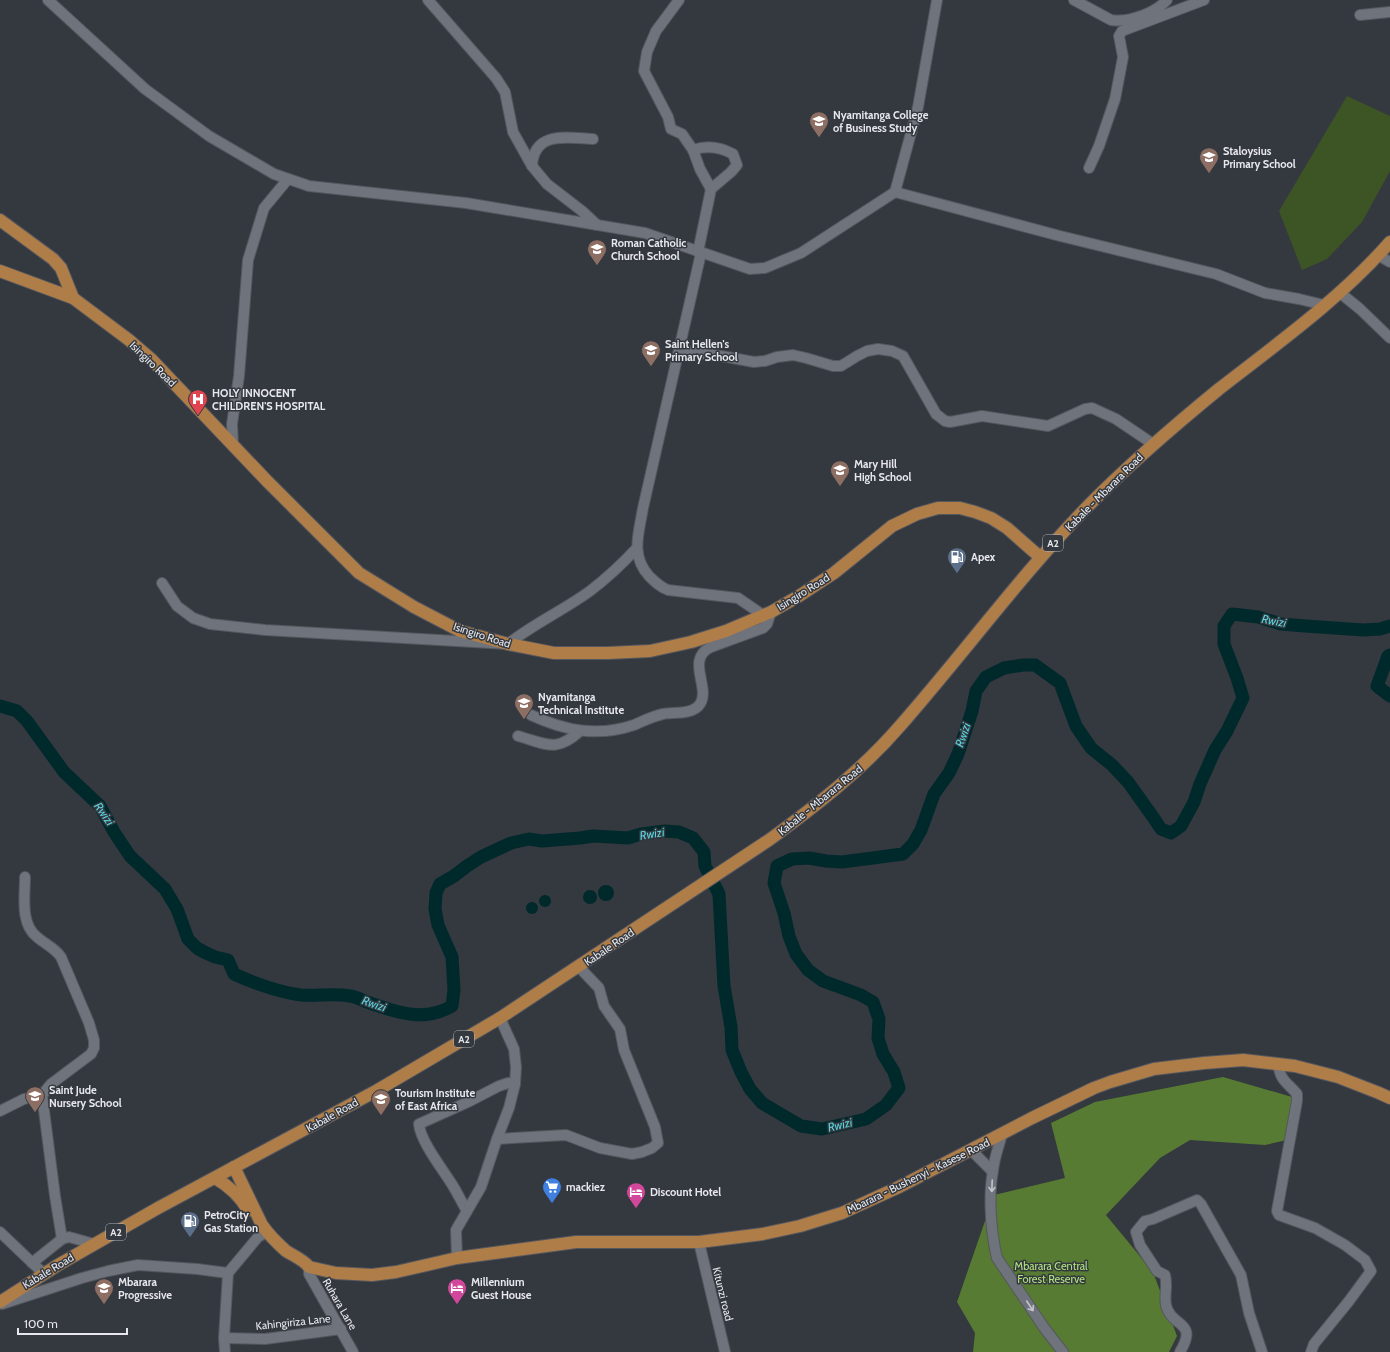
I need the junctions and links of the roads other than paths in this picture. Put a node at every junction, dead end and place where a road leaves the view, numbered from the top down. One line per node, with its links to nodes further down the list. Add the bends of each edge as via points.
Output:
1 (48, 0): 14 (street, via 145,89 209,136 274,174)
2 (428, 0): 12 (street, via 496,78 505,92 513,132)
3 (680, 0): 11 (street, via 656,31 647,52 644,71 668,117 671,129 682,134)
4 (937, 0): 16 (street, via 918,107)
5 (1074, 0): 6 (street, via 1111,20 1118,21 1154,10)
6 (1167, 0)
7 (1204, 0): 13 (street, via 1122,31 1119,36 1123,57 1115,99)
8 (1390, 12): 9 (street)
9 (1360, 15)
10 (593, 139): 12 (street, via 555,137 545,141 532,158)
11 (693, 150): 15 (street); 15 (street, via 711,147 733,154 737,165)
12 (532, 166): 18 (street, via 547,184)
13 (1089, 168)
14 (288, 179): 18 (street, via 309,186 466,203); 30 (street, via 264,208 248,260 239,376 232,424)
15 (711, 188): 20 (street)
16 (895, 192): 20 (street, via 801,253 765,268 750,269); 26 (street, via 1216,274 1265,293)
17 (0, 220): 25 (main road, via 53,258 61,268)
18 (597, 225): 20 (street, via 645,233)
19 (1390, 242): 21 (main road, Kabale - Mbarara Road / A2)
20 (700, 252): 28 (street)
21 (1378, 255): 22 (street); 24 (main road, Kabale - Mbarara Road / A2)
22 (1390, 262)
23 (0, 271): 25 (main road, Isingiro Road)
24 (1338, 292): 26 (main road, Kabale - Mbarara Road / A2); 27 (street)
25 (73, 298): 30 (main road, Isingiro Road, via 151,360)
26 (1324, 305): 29 (main road, Kabale - Mbarara Road / A2)
27 (1390, 338)
28 (679, 350): 29 (street, via 754,362 793,355 833,366 841,366 867,351 892,351 902,356 936,414 945,421 987,416 1048,426 1092,408 1116,419); 31 (street)
29 (1153, 444): 32 (main road, Kabale - Mbarara Road / A2)
30 (233, 445): 35 (main road, Isingiro Road, via 359,573 460,631)
31 (636, 549): 34 (street, via 642,568 661,588 738,598); 35 (street, via 590,591)
32 (1040, 557): 34 (main road, Isingiro Road, via 1007,528 991,518 960,508 938,508 917,514 892,526 800,596); 39 (main road, Kabale - Mbarara Road / A2, via 899,727 860,767 807,813)
33 (162, 583): 35 (street, via 177,606 193,618 210,624 265,630)
34 (767, 614): 35 (main road, Isingiro Road, via 691,642 650,650 554,653); 37 (street, via 767,624 763,628 711,646 701,654 699,662 702,698 696,708 688,712 662,714 633,725 602,731)
35 (508, 644)
36 (531, 715): 37 (street, via 548,723)
37 (580, 731): 38 (street, via 562,744 552,746)
38 (518, 736)
39 (736, 863): 41 (main road, Kabale Road / A2)
40 (25, 877): 45 (street, via 28,924 34,935 61,957 94,1040 91,1054 51,1084)
41 (579, 967): 42 (main road, Kabale Road / A2); 49 (street, via 599,988 604,1006 620,1029 626,1054 655,1127 658,1143 652,1148 632,1154 600,1148 566,1135)
42 (500, 1018): 44 (street, via 514,1049); 51 (main road, Kabale Road / A2, via 376,1091)
43 (1278, 1064): 46 (main road, Mbarara - Bushenyi - Kasese Road, via 1338,1077); 48 (main road, Mbarara - Bushenyi - Kasese Road, via 1243,1060 1154,1069 1094,1088); 76 (street, via 1282,1079 1297,1094 1297,1101 1277,1211 1279,1215 1316,1228 1345,1244 1365,1260 1371,1271 1314,1344)
44 (515, 1084): 49 (street); 56 (street, via 499,1086 419,1124 429,1148)
45 (42, 1095): 47 (street, via 24,1099); 59 (street)
46 (1390, 1098)
47 (0, 1111)
48 (1002, 1134): 50 (main road, Mbarara - Bushenyi - Kasese Road); 53 (street)
49 (497, 1139): 56 (street, via 481,1187)
50 (971, 1150): 53 (street); 60 (main road, Mbarara - Bushenyi - Kasese Road, via 842,1213 763,1234)
51 (254, 1157): 52 (main road, Kabale Road / A2); 55 (main road, via 246,1173)
52 (234, 1167): 54 (main road, Kabale Road / A2); 55 (main road)
53 (992, 1171): 73 (street, one-way to 73, via 991,1204 997,1258 1045,1329)
54 (215, 1178): 58 (main road, via 225,1183 243,1201); 61 (main road, Kabale Road / A2)
55 (246, 1193): 58 (main road)
56 (467, 1211): 62 (street, via 456,1230)
57 (0, 1232): 63 (street)
58 (265, 1233): 64 (main road, via 270,1243); 66 (street, via 258,1237)
59 (62, 1239): 61 (street, via 69,1237); 63 (street)
60 (699, 1242): 62 (main road, Mbarara - Bushenyi - Kasese Road, via 576,1242); 72 (street, Kitunzi road)
61 (94, 1244): 65 (main road, Kabale Road / A2)
62 (457, 1258): 64 (main road, Mbarara - Bushenyi - Kasese Road, via 378,1279 343,1280)
63 (32, 1263): 65 (street)
64 (309, 1271): 68 (street, Ruhara Lane)
65 (43, 1273): 67 (main road, Kabale Road / A2)
66 (228, 1273): 67 (street, via 138,1265 82,1278); 69 (street)
67 (0, 1303)
68 (341, 1329): 69 (street, Kahingiriza Lane, via 265,1339); 71 (street, Ruhara Lane)
69 (224, 1338): 70 (street)
70 (225, 1352)
71 (353, 1352)
72 (725, 1352)
73 (1064, 1352)
74 (1180, 1352): 75 (street, via 1187,1337 1184,1326 1168,1311 1165,1275 1157,1271 1140,1245 1136,1232 1145,1221 1153,1220 1196,1200 1201,1204 1240,1275)
75 (1262, 1352)
76 (1311, 1352)

